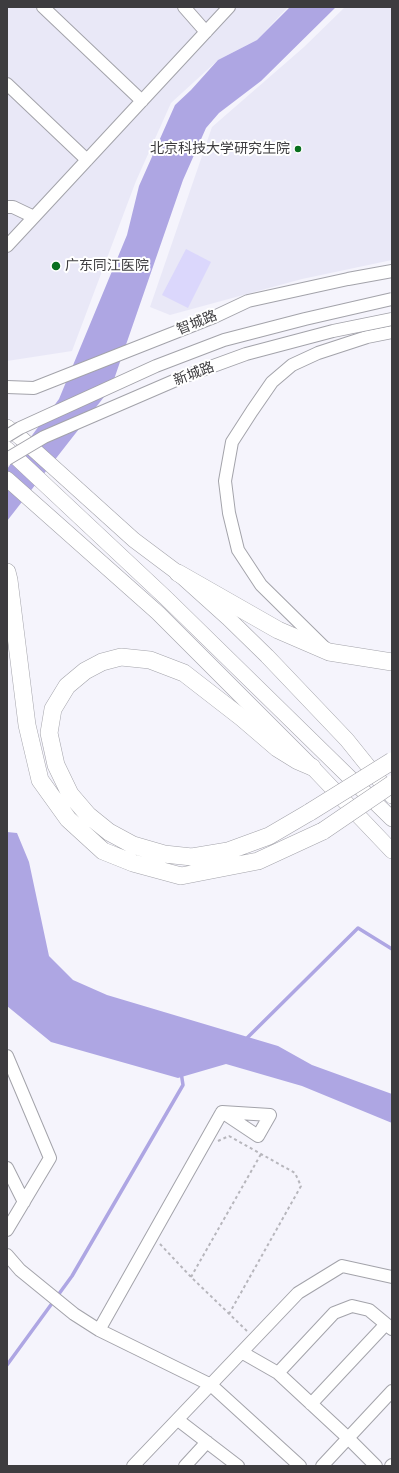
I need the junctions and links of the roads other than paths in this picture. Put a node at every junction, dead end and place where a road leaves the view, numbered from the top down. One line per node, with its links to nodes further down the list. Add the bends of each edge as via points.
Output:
1 (43, 7): 6 (street)
2 (184, 7): 4 (street)
3 (229, 7): 4 (street)
4 (206, 32): 6 (street)
5 (7, 84): 7 (street)
6 (142, 101): 7 (street)
7 (87, 160): 9 (street)
8 (7, 207): 9 (street, via 13,207)
9 (34, 217): 10 (street)
10 (7, 246)
11 (392, 271): 15 (street, 智城路, via 248,301 34,388)
12 (392, 299): 18 (street, 新城路, bridge, via 224,340 156,366 42,418)
13 (392, 319): 20 (street, 新城路, bridge, via 333,330 246,354 183,377 44,437)
14 (392, 332): 24 (street, via 367,337 318,353 292,365 272,382 232,442 225,480 229,513 238,550 261,584)
15 (7, 387)
16 (7, 423): 18 (street)
17 (7, 427): 18 (main road)
18 (14, 437): 23 (main road, via 55,469 134,540)
19 (7, 449): 30 (main road, via 166,598)
20 (7, 459)
21 (7, 479): 27 (main road, via 158,613)
22 (7, 572): 28 (highway, bridge, via 27,725 40,780 68,819 103,851 133,864 181,876 258,862 323,831)
23 (178, 573): 24 (highway, via 278,630); 29 (main road, via 267,656 347,740)
24 (330, 652): 25 (highway)
25 (392, 662)
26 (392, 761): 27 (highway, bridge, via 269,836 228,851 192,857 164,854 133,845 104,828 88,815 70,794 56,765 49,733 53,709 67,686 85,671 102,662 121,657 150,660 184,673 277,748)
27 (312, 767): 31 (main road)
28 (392, 784)
29 (392, 796)
30 (392, 819)
31 (392, 851)
32 (7, 1056): 35 (street, via 50,1158)
33 (222, 1112): 40 (street)
34 (7, 1168): 35 (street)
35 (24, 1202): 36 (street)
36 (7, 1230)
37 (7, 1255): 40 (street, via 20,1270 68,1310)
38 (392, 1277): 41 (street, via 342,1266 298,1293)
39 (389, 1326): 42 (street, via 369,1310 352,1306 334,1313); 45 (street)
40 (99, 1330): 43 (street)
41 (242, 1352): 42 (street); 43 (street)
42 (278, 1373): 45 (street)
43 (211, 1386): 46 (street); 52 (street)
44 (392, 1391): 47 (street)
45 (312, 1404): 47 (street)
46 (178, 1420): 48 (street); 49 (street)
47 (347, 1437): 53 (street); 54 (street)
48 (207, 1442): 50 (street); 51 (street)
49 (133, 1466)
50 (185, 1466)
51 (238, 1466)
52 (300, 1466)
53 (322, 1466)
54 (376, 1466)

